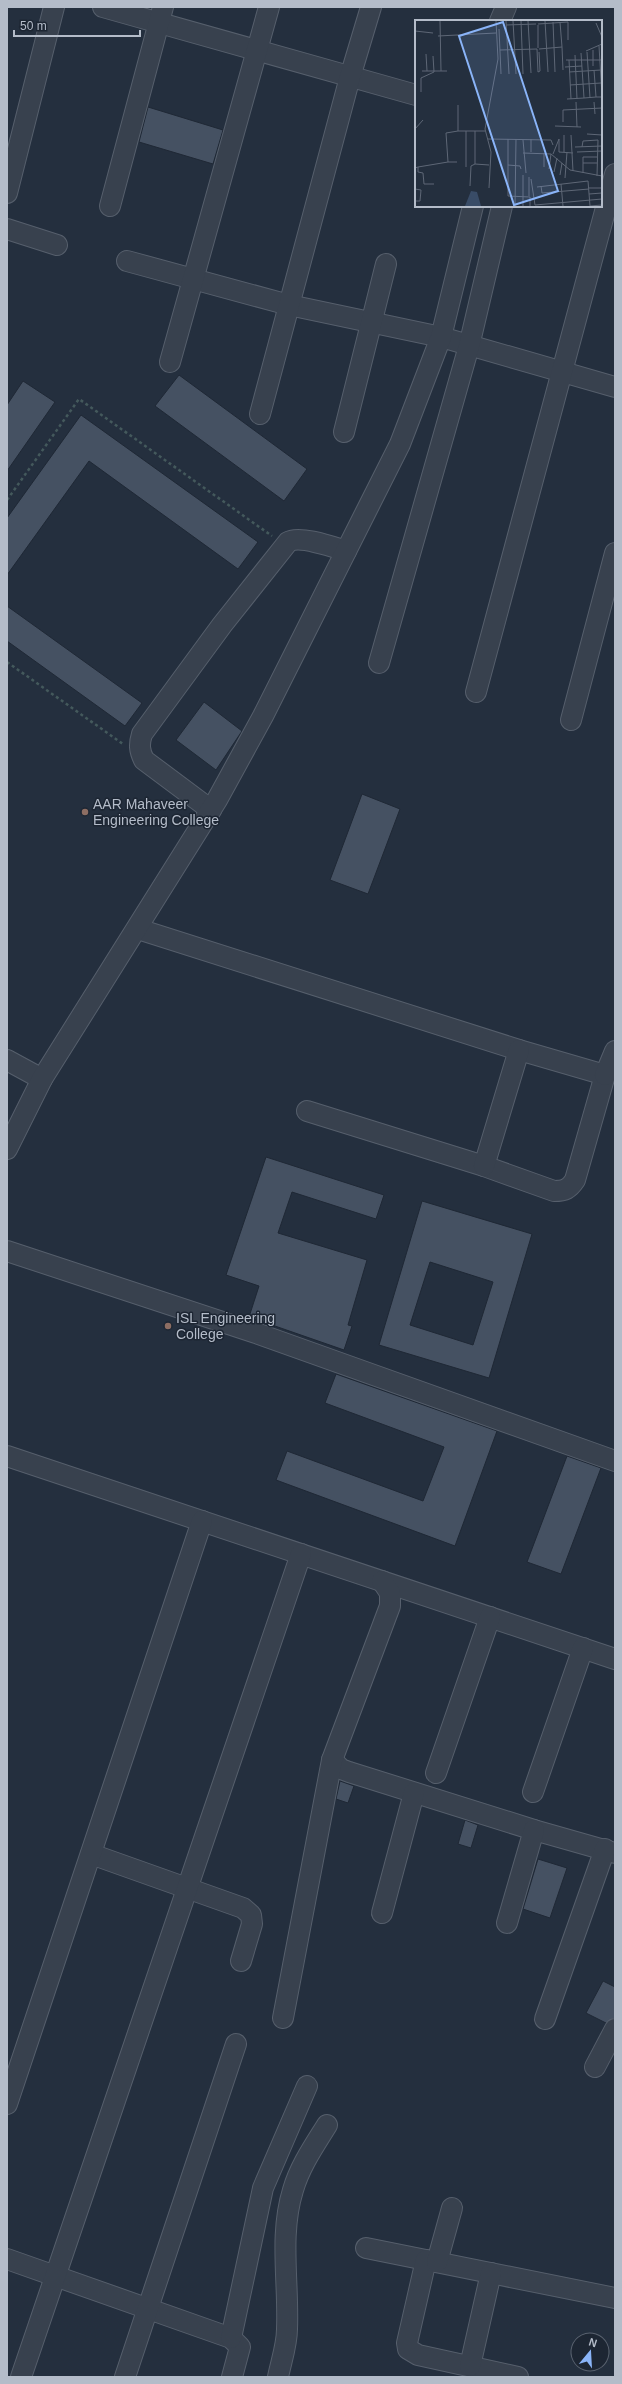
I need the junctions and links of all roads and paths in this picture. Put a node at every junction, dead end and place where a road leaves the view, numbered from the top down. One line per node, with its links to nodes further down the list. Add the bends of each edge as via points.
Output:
1 (54, 7): 12 (street)
2 (104, 7): 6 (street)
3 (269, 7): 8 (street)
4 (371, 7): 9 (street)
5 (506, 7): 7 (street)
6 (161, 15): 8 (street); 13 (street)
7 (500, 20)
8 (257, 50): 9 (street); 20 (street)
9 (350, 76): 10 (street); 21 (street)
10 (415, 95)
11 (615, 174): 26 (street)
12 (7, 193)
13 (110, 206)
14 (473, 207): 23 (street)
15 (502, 207): 24 (street)
16 (7, 229): 17 (street)
17 (57, 245)
18 (127, 262): 20 (street)
19 (386, 264): 22 (street)
20 (194, 278): 21 (street); 25 (street)
21 (289, 305): 22 (street); 28 (street)
22 (373, 323): 23 (street); 29 (street)
23 (441, 337): 24 (street); 32 (street, via 400,444)
24 (469, 346): 26 (street); 35 (street)
25 (170, 362)
26 (561, 372): 27 (street); 36 (street)
27 (615, 387)
28 (260, 414)
29 (344, 432)
30 (7, 500): 31 (path, via 78,399)
31 (285, 546): 32 (street, via 291,540 298,540 329,545); 38 (street, via 142,734 140,753)
32 (346, 551): 39 (street, via 263,716)
33 (615, 553): 37 (street)
34 (7, 662): 38 (path)
35 (379, 663)
36 (476, 692)
37 (571, 720)
38 (148, 762): 39 (street)
39 (211, 810): 40 (street)
40 (138, 929): 41 (street); 45 (street)
41 (519, 1050): 44 (street); 48 (street)
42 (615, 1051): 44 (street)
43 (7, 1060): 45 (street)
44 (605, 1075): 48 (street, via 575,1180 570,1187 563,1191 554,1191)
45 (42, 1079): 47 (street)
46 (307, 1111): 48 (street)
47 (7, 1149)
48 (484, 1166)
49 (7, 1251): 51 (street, via 256,1333)
50 (7, 1456): 52 (street)
51 (615, 1461)
52 (202, 1521): 53 (street); 64 (street)
53 (301, 1554): 54 (street); 65 (street)
54 (382, 1581): 55 (street); 58 (street, via 390,1593 390,1606)
55 (490, 1617): 56 (street); 59 (street)
56 (582, 1648): 57 (street); 60 (street)
57 (615, 1659)
58 (332, 1760): 61 (street, via 341,1769); 69 (street)
59 (436, 1773)
60 (533, 1792)
61 (414, 1793): 62 (street); 66 (street)
62 (534, 1830): 63 (street); 67 (street)
63 (610, 1851): 70 (street)
64 (90, 1854): 65 (street); 75 (street)
65 (187, 1889): 68 (street, via 243,1908 251,1915 252,1924); 82 (street)
66 (382, 1914)
67 (507, 1923)
68 (241, 1961)
69 (284, 2018)
70 (545, 2019)
71 (615, 2029): 73 (street)
72 (236, 2044): 84 (street)
73 (595, 2067)
74 (307, 2086): 85 (street, via 263,2188)
75 (7, 2104)
76 (327, 2125): 90 (street, via 301,2168 293,2191 286,2247 287,2330)
77 (452, 2208): 80 (street)
78 (366, 2248): 80 (street)
79 (7, 2259): 82 (street)
80 (431, 2261): 81 (street); 86 (street, via 407,2343 408,2349 418,2355)
81 (490, 2273): 83 (street); 86 (street)
82 (56, 2276): 84 (street); 87 (street)
83 (615, 2298)
84 (148, 2308): 85 (street); 88 (street)
85 (231, 2338): 89 (street, via 240,2347)
86 (470, 2366): 91 (street)
87 (21, 2377)
88 (126, 2377)
89 (232, 2377)
90 (278, 2377)
91 (518, 2377)

